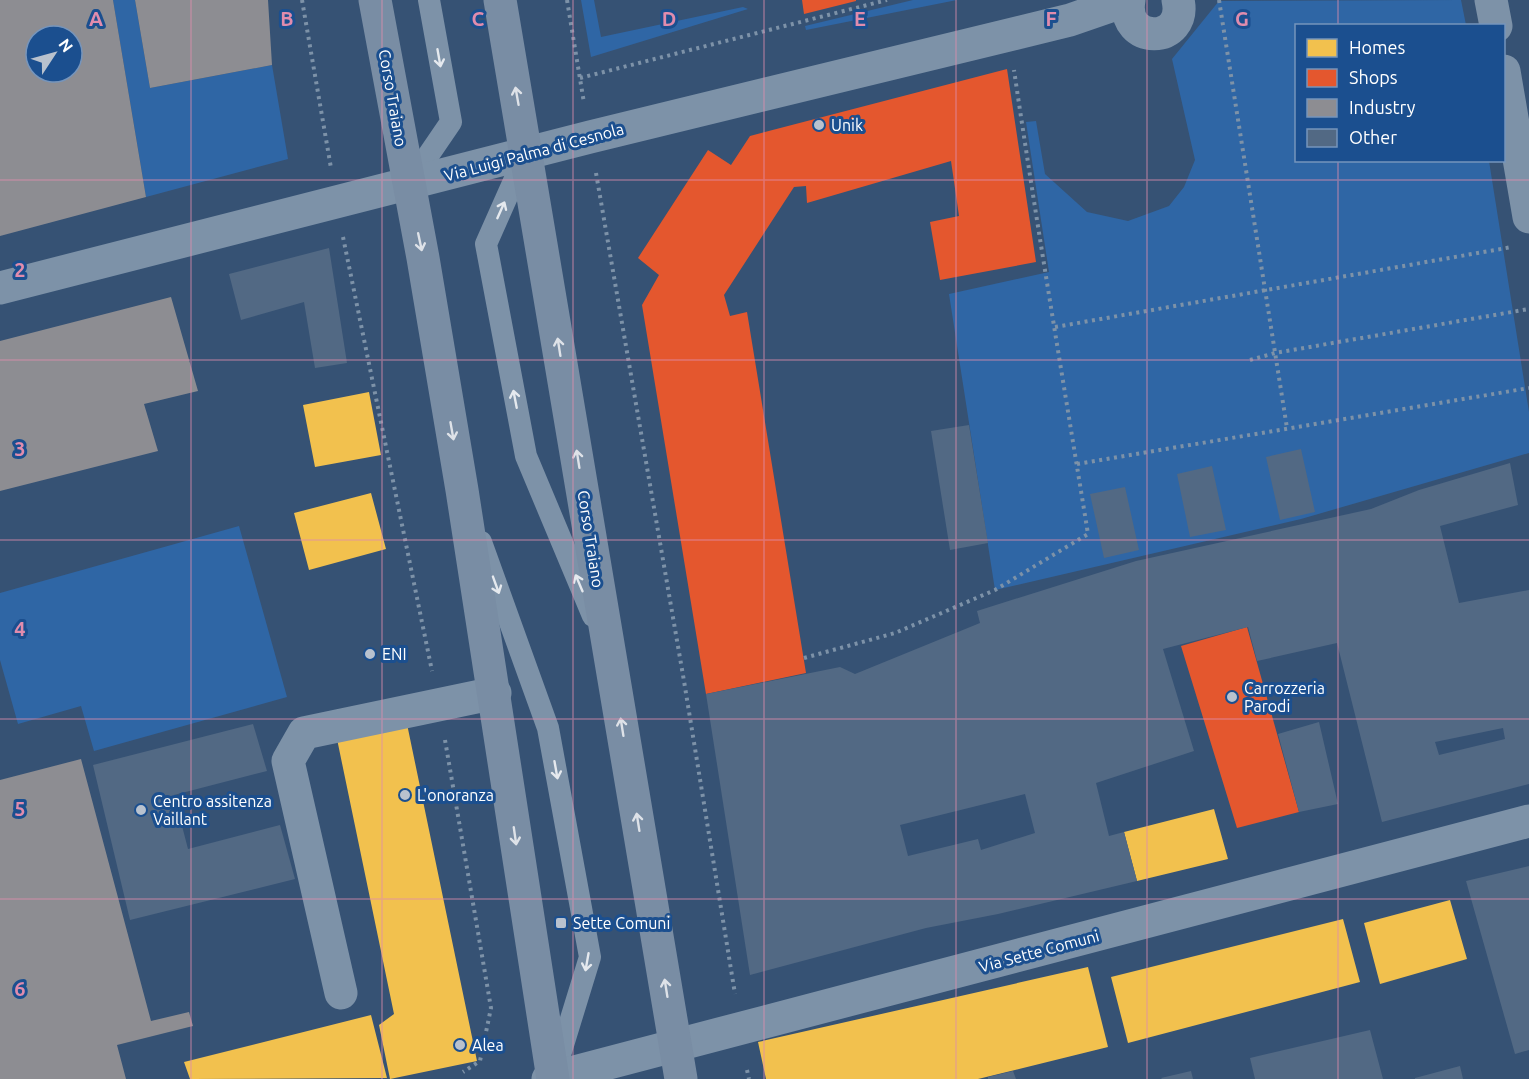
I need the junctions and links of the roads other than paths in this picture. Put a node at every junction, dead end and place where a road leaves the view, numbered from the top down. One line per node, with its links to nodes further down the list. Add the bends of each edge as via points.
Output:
1 (375, 0): 10 (main road, Corso Traiano)
2 (429, 0): 10 (lane, one-way to 10, via 451,122)
3 (500, 0): 9 (main road, Corso Traiano, one-way to 3)
4 (1491, 0): 7 (street)
5 (1185, 3): 6 (street, Via Luigi Palma di Cesnola, via 1175,24 1160,34 1142,31)
6 (1130, 7): 9 (street, Via Luigi Palma di Cesnola, via 1118,23 1070,20)
7 (1496, 24)
8 (1505, 86): 11 (street)
9 (526, 154): 10 (street, Via Luigi Palma di Cesnola); 14 (main road, Corso Traiano, one-way to 9); 14 (lane, one-way to 9, via 526,456 486,244)
10 (408, 185): 12 (street, Via Luigi Palma di Cesnola); 13 (main road, Corso Traiano, one-way to 13)
11 (1525, 231)
12 (0, 288)
13 (462, 490): 15 (main road, Corso Traiano); 19 (lane, one-way to 19, via 548,728 590,957)
14 (610, 656): 18 (main road, Corso Traiano, one-way to 14)
15 (495, 693): 17 (street, via 304,733 288,761); 19 (main road, Corso Traiano, one-way to 19)
16 (1529, 821): 18 (street, Via Sette Comuni)
17 (341, 993)
18 (676, 1046): 19 (street, Via Sette Comuni); 20 (lane); 21 (main road, Corso Traiano)
19 (551, 1079)
20 (663, 1079)
21 (681, 1079)

